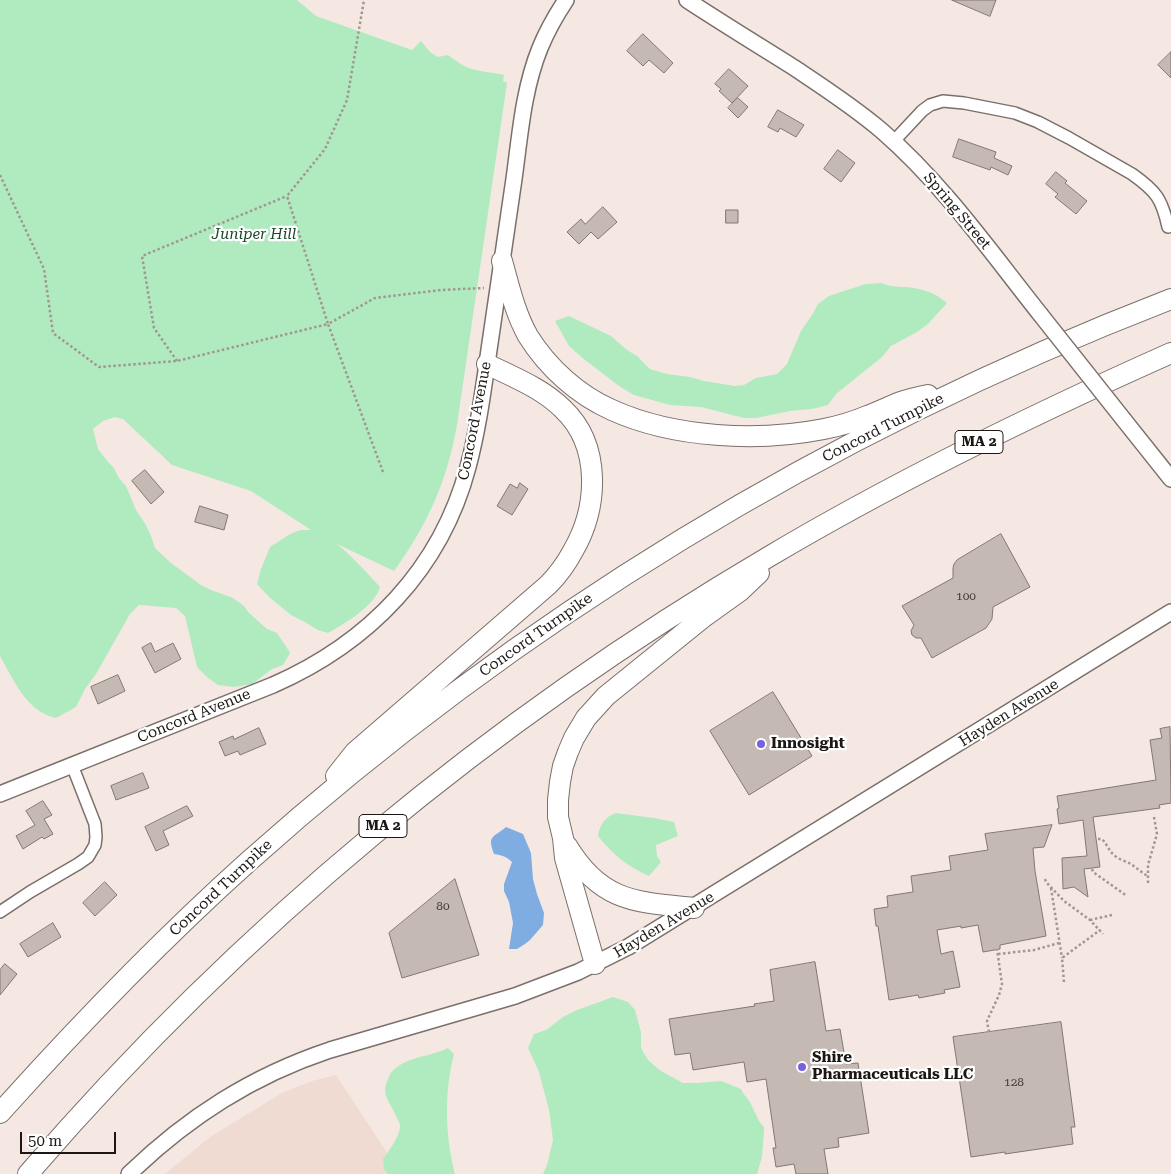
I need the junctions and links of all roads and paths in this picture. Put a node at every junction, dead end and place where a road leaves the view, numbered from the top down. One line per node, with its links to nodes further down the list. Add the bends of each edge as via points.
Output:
1 (364, 0): 6 (path, via 347,100 325,149)
2 (566, 0): 8 (main road, Concord Avenue, via 542,42 531,77)
3 (687, 0): 4 (main road, Spring Street, via 834,94)
4 (894, 141): 7 (street, via 926,108 938,102 964,103 1023,116 1058,132 1143,182 1161,203); 17 (main road, Spring Street, bridge, via 947,197)
5 (0, 175): 13 (path, via 44,269 53,333 100,366)
6 (287, 196): 11 (path); 13 (path, via 142,256 154,328)
7 (1168, 227)
8 (502, 261): 9 (main road, Concord Avenue); 15 (highway, via 521,321 551,366 595,401 652,424 726,435 790,434 844,424 900,402)
9 (498, 288): 11 (path, via 441,290 376,298); 14 (main road, Concord Avenue)
10 (1171, 299): 15 (highway, Concord Turnpike)
11 (328, 324): 13 (path); 16 (path)
12 (1171, 353): 18 (highway, MA 2, via 972,445)
13 (177, 361)
14 (487, 364): 22 (main road, Concord Avenue, via 471,455 454,506 422,566 383,612 343,646 294,675); 24 (highway, via 553,400 579,429 588,451 592,474 589,508 582,533 569,559 548,585 354,752)
15 (968, 385): 24 (highway, Concord Turnpike, via 801,470 617,580 477,676)
16 (383, 472)
17 (1171, 479)
18 (792, 543): 26 (highway, via 740,590 618,685 586,718 571,744 561,773 558,817); 48 (highway, MA 2, via 602,663 496,738 393,818 314,884 211,980 112,1080)
19 (1171, 612): 21 (main road, Hayden Avenue)
20 (1171, 620): 21 (main road)
21 (1147, 628): 34 (main road, Hayden Avenue)
22 (72, 765): 23 (main road, Concord Avenue); 35 (street, via 95,824 95,845 88,857)
23 (0, 794)
24 (312, 807): 47 (highway, Concord Turnpike, via 150,955)
25 (1154, 817): 29 (path, via 1157,834)
26 (563, 838): 34 (highway, via 584,870 612,892 644,903); 44 (highway, via 564,858)
27 (1098, 839): 29 (path, via 1106,843 1112,854)
28 (1092, 870): 33 (path)
29 (1148, 876): 31 (path)
30 (1044, 879): 32 (path)
31 (1148, 884)
32 (1051, 887): 37 (path); 40 (path)
33 (1127, 896)
34 (694, 908): 44 (main road, Hayden Avenue)
35 (0, 912)
36 (1112, 915): 37 (path)
37 (1090, 920): 38 (path)
38 (1100, 930): 39 (path); 43 (path)
39 (1103, 934)
40 (1059, 943): 42 (path); 43 (path)
41 (997, 950): 42 (path)
42 (998, 954): 46 (path, via 1002,984 987,1021)
43 (1062, 958): 45 (path)
44 (595, 964): 49 (main road, Hayden Avenue, via 515,996 330,1050 274,1072 192,1120)
45 (1064, 982)
46 (990, 1032)
47 (0, 1113)
48 (28, 1174)
49 (129, 1174)

